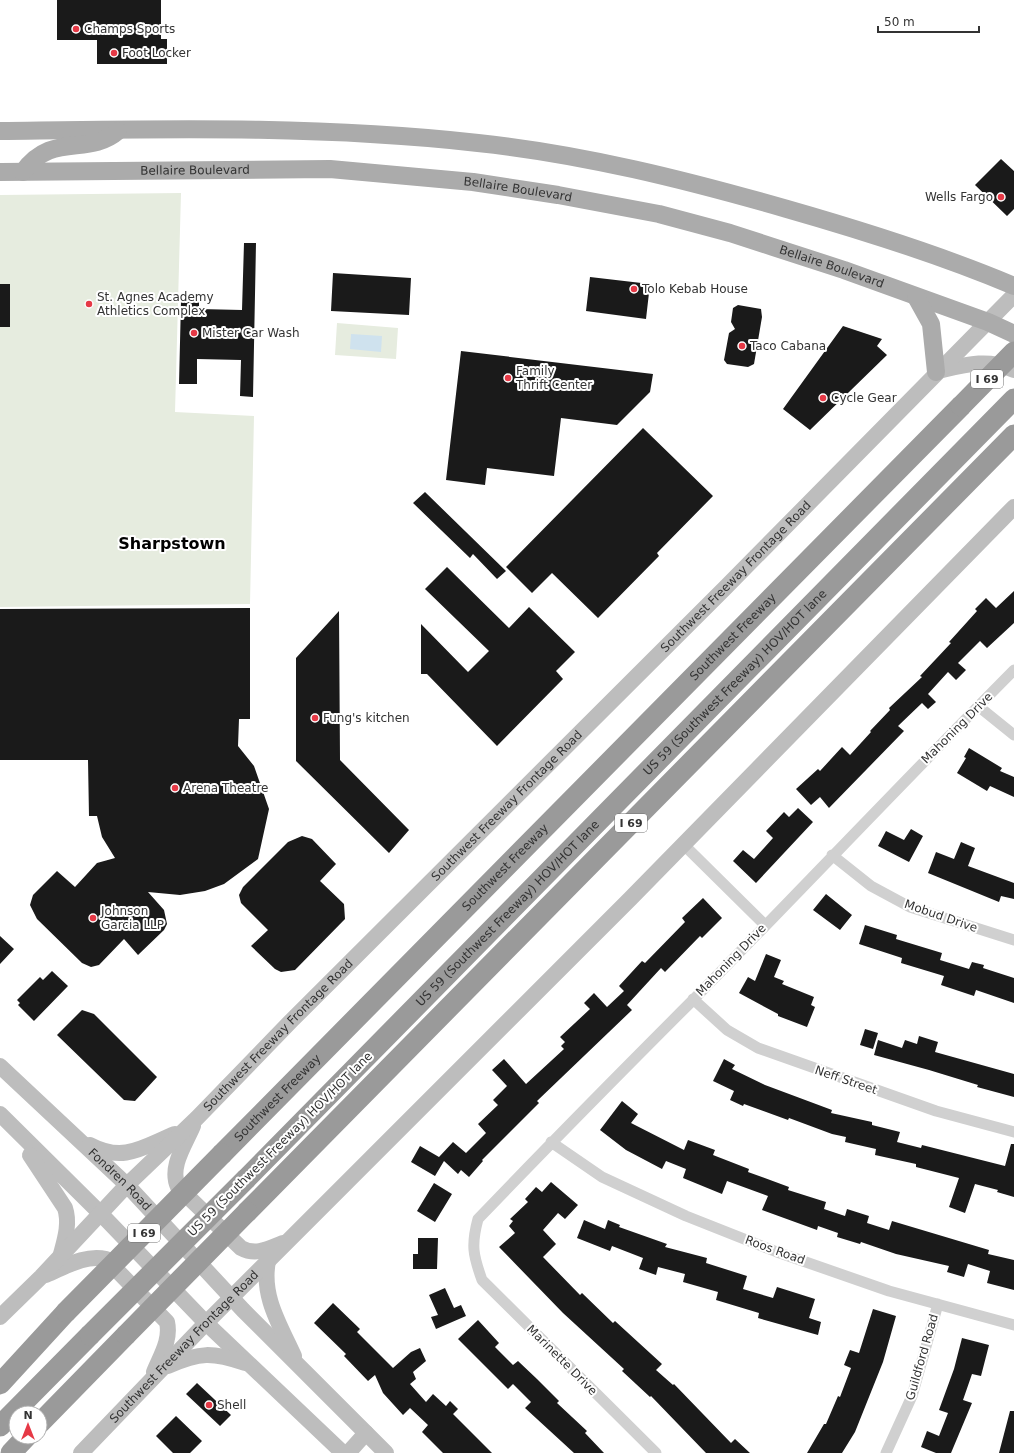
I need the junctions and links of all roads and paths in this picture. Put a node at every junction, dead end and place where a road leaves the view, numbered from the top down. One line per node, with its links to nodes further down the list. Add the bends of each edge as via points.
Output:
1 (0, 130): 2 (main road)
2 (120, 130): 4 (main road, via 103,141 43,152); 5 (main road, via 353,133 478,143 578,156 732,193 840,225 989,275)
3 (0, 172): 4 (main road, Bellaire Boulevard)
4 (23, 172): 7 (main road, Bellaire Boulevard, via 312,168 472,182 659,214 730,233 844,270)
5 (1014, 286)
6 (1014, 295): 8 (main road, Southwest Freeway Frontage Road)
7 (916, 297): 8 (main road, Bellaire Boulevard); 12 (main road, via 931,324)
8 (988, 322): 9 (main road, Bellaire Boulevard); 12 (main road, Southwest Freeway Frontage Road)
9 (1014, 334)
10 (1014, 352): 47 (highway, Southwest Freeway / I 69, bridge, via 66,1312)
11 (1014, 370): 12 (main road, via 1003,365 981,362)
12 (936, 372): 25 (main road, Southwest Freeway Frontage Road, via 736,577)
13 (1014, 399): 51 (highway, US 59 (Southwest Freeway) HOV/HOT lane, bridge)
14 (1014, 435): 48 (highway, I 69, bridge)
15 (1014, 507): 19 (main road, Southwest Freeway Frontage Road)
16 (1014, 670): 17 (street, Mahoning Drive)
17 (978, 706): 18 (street); 20 (street, Mahoning Drive)
18 (1014, 735)
19 (683, 844): 21 (street); 33 (main road, Southwest Freeway Frontage Road)
20 (832, 855): 21 (street, Mahoning Drive); 22 (street, Mobud Drive, via 871,886 910,907)
21 (765, 924): 23 (street, Mahoning Drive)
22 (1014, 940)
23 (693, 999): 28 (street, Neff Street, via 727,1030 758,1048 936,1111); 30 (street, Mahoning Drive)
24 (0, 1066): 29 (main road, Fondren Road)
25 (197, 1118): 27 (main road, Southwest Freeway Frontage Road); 33 (main road, via 178,1162 175,1179 178,1187 241,1248 249,1252 264,1251)
26 (5, 1119): 32 (main road); 34 (main road, via 67,1215)
27 (184, 1130): 29 (main road, via 126,1153 104,1152); 31 (main road, Southwest Freeway Frontage Road)
28 (1014, 1132)
29 (76, 1137): 31 (main road, Fondren Road)
30 (551, 1142): 36 (street, Mahoning Drive, via 478,1219 473,1240); 39 (street, Roos Road, via 602,1177 686,1216 889,1291)
31 (127, 1185): 32 (main road, Southwest Freeway Frontage Road); 38 (main road, Fondren Road)
32 (101, 1214): 34 (main road, Southwest Freeway Frontage Road); 41 (main road)
33 (289, 1241): 35 (main road, Southwest Freeway Frontage Road)
34 (61, 1256): 37 (main road, Southwest Freeway Frontage Road)
35 (268, 1261): 38 (main road, Southwest Freeway Frontage Road); 44 (main road, via 265,1275 268,1299)
36 (476, 1262): 59 (street, Marinette Drive, via 482,1280 498,1297)
37 (41, 1277): 40 (main road, Southwest Freeway Frontage Road); 46 (main road, via 86,1259 106,1259 168,1322 168,1341)
38 (231, 1297): 41 (main road, Southwest Freeway Frontage Road); 44 (main road, Fondren Road)
39 (938, 1304): 42 (street, Roos Road); 60 (street, Guildford Road, via 912,1396)
40 (0, 1317)
41 (206, 1323): 43 (main road); 45 (main road, Southwest Freeway Frontage Road)
42 (1014, 1325)
43 (250, 1365): 45 (main road, via 214,1354 186,1358); 56 (main road)
44 (299, 1366): 52 (main road, Fondren Road)
45 (164, 1367): 46 (main road, Southwest Freeway Frontage Road)
46 (150, 1383): 55 (main road, Southwest Freeway Frontage Road)
47 (0, 1384)
48 (70, 1393): 49 (highway, I 69); 50 (highway)
49 (48, 1415)
50 (48, 1422)
51 (0, 1426)
52 (366, 1433): 57 (main road); 58 (main road, Fondren Road)
53 (18, 1445): 54 (highway)
54 (11, 1453)
55 (81, 1453)
56 (343, 1453)
57 (348, 1453)
58 (386, 1453)
59 (656, 1453)
60 (886, 1453)

